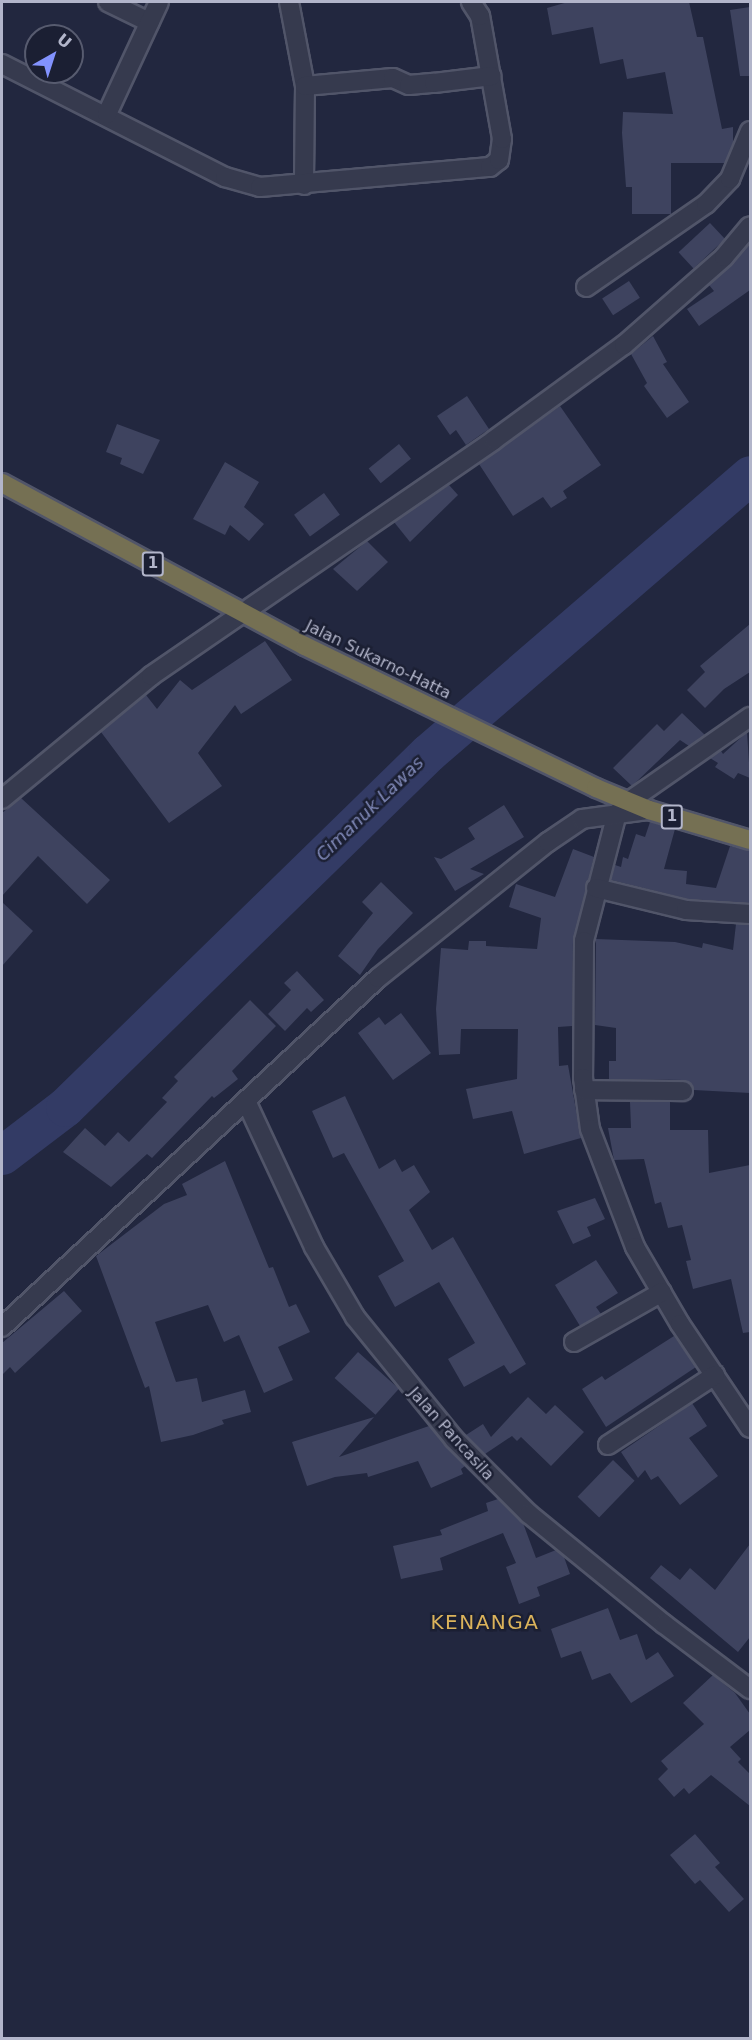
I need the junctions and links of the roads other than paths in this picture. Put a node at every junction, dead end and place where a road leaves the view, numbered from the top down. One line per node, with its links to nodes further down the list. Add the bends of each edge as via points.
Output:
1 (108, 2): 5 (street)
2 (159, 2): 5 (street)
3 (290, 2): 8 (street)
4 (471, 2): 7 (street, via 480,16)
5 (149, 22): 9 (street)
6 (2, 64): 9 (street)
7 (492, 76): 8 (street, via 409,85 393,78); 11 (street, via 502,152 490,167)
8 (305, 86): 11 (street)
9 (107, 114): 11 (street, via 225,177 260,188)
10 (750, 131): 13 (street, via 730,179 706,204)
11 (304, 185)
12 (750, 226): 15 (street, via 724,257 624,345 494,440)
13 (586, 287)
14 (2, 483): 15 (highway, Jalan Sukarno-Hatta / 1)
15 (242, 613): 17 (street, via 151,676); 18 (highway, Jalan Sukarno-Hatta / 1, via 596,788)
16 (750, 717): 18 (street)
17 (2, 799)
18 (623, 807): 19 (highway, Jalan Sukarno-Hatta / 1, via 650,810); 20 (street); 24 (street, via 568,826 378,978)
19 (750, 840)
20 (596, 888): 21 (street, via 686,910); 22 (street, via 584,941)
21 (750, 914)
22 (584, 1090): 23 (street); 25 (street, via 599,1160 635,1247)
23 (683, 1091)
24 (246, 1101): 26 (street); 31 (street, Jalan Pancasila, via 314,1247 356,1317 447,1431 529,1514)
25 (662, 1292): 27 (street); 28 (street)
26 (2, 1327)
27 (574, 1342)
28 (715, 1375): 29 (street); 30 (street)
29 (750, 1428)
30 (608, 1445)
31 (750, 1689)

